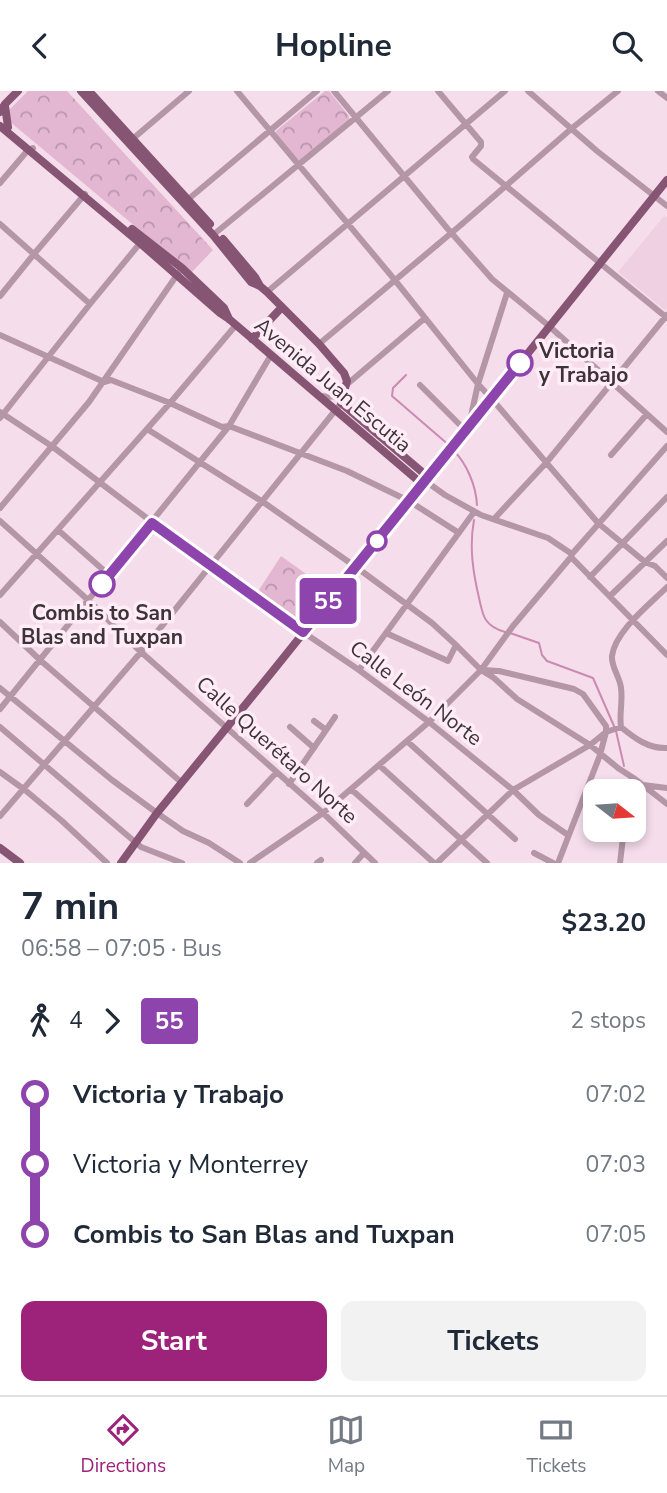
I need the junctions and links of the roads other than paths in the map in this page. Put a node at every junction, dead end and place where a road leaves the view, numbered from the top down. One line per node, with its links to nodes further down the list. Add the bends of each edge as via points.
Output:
1 (12, 91): 15 (main road)
2 (18, 91): 15 (main road)
3 (189, 91): 22 (street)
4 (237, 91): 21 (street)
5 (317, 91): 21 (street)
6 (334, 91): 16 (street)
7 (388, 91): 16 (street)
8 (438, 91): 18 (street)
9 (505, 91): 18 (street)
10 (528, 91): 20 (street)
11 (618, 91): 20 (street)
12 (658, 91): 14 (street)
13 (88, 93): 22 (main road, Avenida Juan Escutia)
14 (667, 98)
15 (2, 107): 19 (main road)
16 (355, 117): 24 (street); 25 (street)
17 (0, 120): 19 (main road, Avenida Juan Escutia)
18 (466, 124): 25 (street); 28 (street, via 482,144 472,159)
19 (4, 126): 23 (main road, Avenida Juan Escutia)
20 (571, 129): 28 (street); 30 (street)
21 (269, 131): 24 (street); 31 (street)
22 (130, 141): 31 (main road, Avenida Juan Escutia)
23 (31, 149): 27 (street); 29 (main road, Avenida Juan Escutia)
24 (298, 164): 33 (street); 35 (street)
25 (404, 175): 33 (street); 42 (street)
26 (667, 180): 30 (main road)
27 (0, 183)
28 (505, 187): 38 (street); 40 (street, bridge)
29 (85, 194): 36 (main road, Avenida Juan Escutia); 37 (street)
30 (654, 195): 32 (street); 38 (main road)
31 (185, 201): 35 (main road, Avenida Juan Escutia)
32 (667, 206)
33 (347, 223): 40 (street); 41 (street)
34 (0, 224): 37 (street)
35 (215, 234): 41 (main road, Avenida Juan Escutia, via 251,282)
36 (142, 241): 39 (main road, Avenida Juan Escutia); 44 (street)
37 (34, 254): 43 (street); 44 (street)
38 (600, 262): 46 (street); 49 (main road)
39 (179, 272): 48 (main road, Avenida Juan Escutia, via 224,308); 55 (street)
40 (394, 279): 47 (street); 52 (street)
41 (264, 289): 45 (main road, Avenida Juan Escutia)
42 (507, 293): 49 (street); 57 (street)
43 (0, 296)
44 (90, 303): 54 (street)
45 (282, 307): 51 (main road); 52 (main road, Avenida Juan Escutia)
46 (666, 317): 56 (street)
47 (425, 318): 57 (street); 59 (street)
48 (236, 325): 51 (main road, Avenida Juan Escutia); 62 (street)
49 (549, 326): 56 (street); 61 (main road)
50 (0, 335): 54 (street)
51 (251, 338): 53 (main road, Avenida Juan Escutia)
52 (319, 344): 59 (main road, Avenida Juan Escutia, via 344,373)
53 (271, 355): 60 (main road, Avenida Juan Escutia); 66 (street)
54 (48, 357): 55 (street); 65 (street)
55 (104, 382): 62 (street, via 111,380); 71 (street)
56 (612, 383): 64 (street); 75 (street)
57 (478, 384): 61 (street); 68 (street)
58 (421, 385): 68 (street)
59 (345, 386): 60 (street, via 335,397); 63 (main road, Avenida Juan Escutia)
60 (320, 395): 63 (main road, Avenida Juan Escutia)
61 (491, 398): 68 (main road); 75 (street)
62 (170, 403): 66 (street); 67 (street)
63 (339, 406): 72 (street); 76 (main road, Avenida Juan Escutia)
64 (647, 414): 69 (street); 73 (street)
65 (1, 415): 71 (street, Calle León Norte)
66 (229, 426): 72 (street); 74 (street)
67 (147, 429): 74 (street); 77 (street)
68 (467, 430): 76 (main road)
69 (667, 432)
70 (667, 446): 86 (street)
71 (53, 447): 77 (street, Calle León Norte); 81 (street)
72 (302, 453): 79 (street); 80 (street)
73 (611, 455)
74 (200, 462): 80 (street); 85 (street)
75 (546, 463): 83 (street); 86 (street)
76 (427, 482): 79 (main road); 82 (street)
77 (99, 483): 85 (street, Calle León Norte); 87 (street)
78 (667, 497): 90 (street)
79 (409, 501): 88 (street); 95 (main road)
80 (263, 502): 94 (street); 95 (street)
81 (0, 509)
82 (473, 514): 83 (street); 88 (street)
83 (494, 519): 92 (street, via 548,538)
84 (0, 521): 91 (street, Calle Querétaro Norte)
85 (152, 523): 94 (street, Calle León Norte); 96 (street)
86 (598, 523): 90 (street); 92 (street)
87 (58, 530): 91 (street); 96 (street)
88 (461, 531): 103 (street)
89 (667, 541): 93 (street)
90 (623, 544): 93 (street); 97 (street)
91 (37, 554): 100 (street); 102 (street, Calle Querétaro Norte)
92 (572, 556): 97 (street); 114 (street)
93 (645, 562): 98 (street); 101 (street)
94 (212, 565): 106 (street, Calle León Norte); 110 (street)
95 (356, 567): 103 (street); 106 (main road)
96 (109, 575): 102 (street)
97 (590, 577): 101 (street)
98 (667, 578)
99 (667, 587): 104 (street)
100 (0, 595)
101 (610, 596): 104 (street)
102 (88, 600): 110 (street, Calle Querétaro Norte); 112 (street)
103 (408, 605): 107 (street); 108 (street)
104 (633, 621): 109 (street); 125 (street, via 612,656 621,688)
105 (0, 622): 112 (street)
106 (303, 632): 113 (street, Calle León Norte); 124 (main road)
107 (386, 633): 108 (street, via 448,661); 113 (street)
108 (456, 645): 114 (street)
109 (664, 646): 111 (street)
110 (141, 652): 117 (street); 124 (street, Calle Querétaro Norte)
111 (667, 655)
112 (40, 660): 116 (street); 117 (street)
113 (359, 670): 121 (street, Calle León Norte)
114 (481, 670): 121 (street); 125 (street, via 574,689 583,694 606,726); 129 (street)
115 (0, 688): 116 (street)
116 (9, 697): 118 (street); 127 (street)
117 (94, 706): 127 (street); 138 (street)
118 (0, 709)
119 (335, 717): 126 (street)
120 (314, 721): 126 (street)
121 (429, 722): 128 (street); 145 (street, Calle León Norte)
122 (0, 727): 133 (street)
123 (290, 727): 130 (street)
124 (226, 729): 136 (street, Calle Querétaro Norte); 138 (main road)
125 (614, 729): 129 (street); 131 (street); 132 (street)
126 (326, 730): 130 (street)
127 (65, 741): 133 (street); 148 (street)
128 (408, 742): 134 (street); 150 (street)
129 (590, 745): 132 (street); 145 (street)
130 (314, 748): 139 (street)
131 (667, 748)
132 (600, 755): 137 (street); 152 (street)
133 (45, 764): 143 (street); 155 (street)
134 (380, 766): 144 (street); 154 (street)
135 (0, 772): 143 (street)
136 (276, 773): 139 (street, Calle Querétaro Norte); 146 (street)
137 (635, 779)
138 (181, 782): 148 (main road)
139 (289, 784): 149 (street, Calle Querétaro Norte)
140 (646, 785): 142 (street)
141 (646, 787): 147 (street)
142 (667, 788)
143 (23, 789): 151 (street); 161 (street)
144 (352, 790): 149 (street); 168 (street)
145 (513, 790): 150 (street); 152 (street, Calle León Norte)
146 (247, 804)
147 (667, 804)
148 (157, 813): 155 (main road); 164 (street)
149 (323, 813): 158 (street, Calle Querétaro Norte); 165 (street)
150 (488, 815): 153 (street); 154 (street)
151 (0, 816)
152 (568, 835): 170 (street)
153 (515, 839)
154 (462, 840): 168 (street); 169 (street)
155 (136, 841): 162 (main road); 163 (street)
156 (622, 842): 171 (street)
157 (0, 848): 160 (main road)
158 (364, 853): 166 (street); 167 (street, Calle Querétaro Norte)
159 (534, 853): 170 (street)
160 (20, 863)
161 (107, 863)
162 (121, 863)
163 (182, 863)
164 (240, 863)
165 (250, 863)
166 (355, 863)
167 (375, 863)
168 (435, 863)
169 (487, 863)
170 (556, 863)
171 (620, 863)

